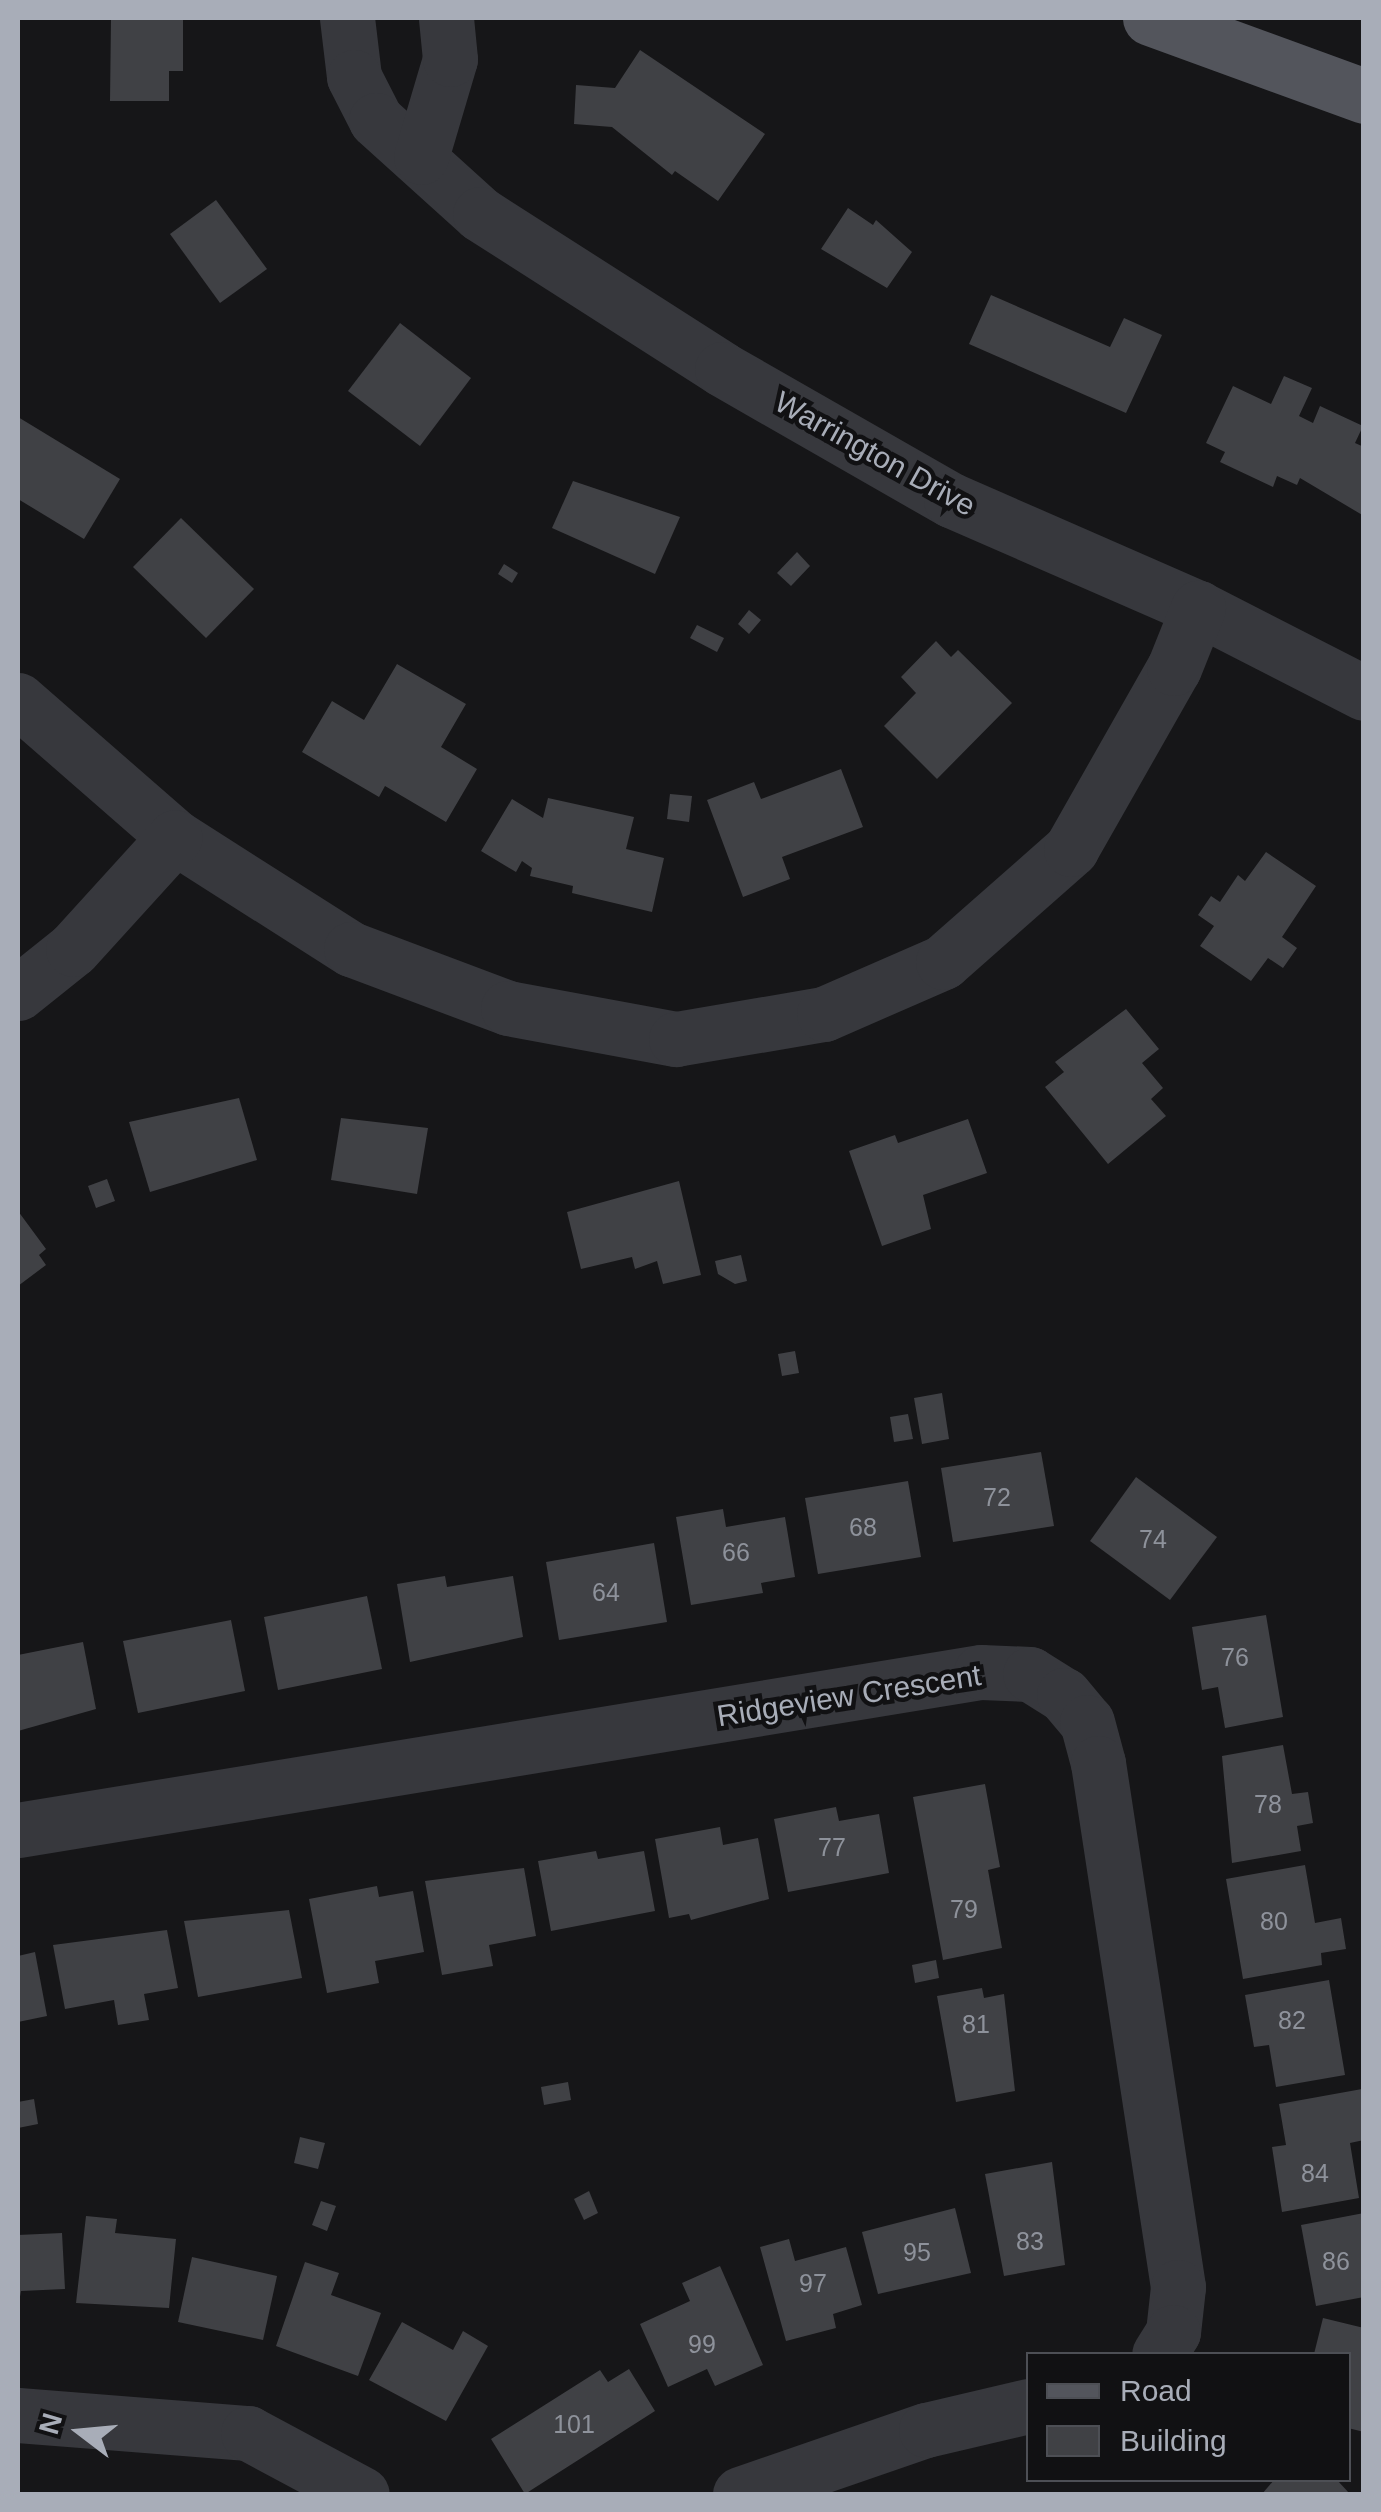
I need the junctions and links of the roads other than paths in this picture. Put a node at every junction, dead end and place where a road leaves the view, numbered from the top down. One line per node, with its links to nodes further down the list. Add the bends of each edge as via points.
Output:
1 (347, 18): 5 (street, Warrington Drive, via 354,77 376,120)
2 (446, 18): 5 (street, via 450,59)
3 (1150, 18): 4 (main road)
4 (1364, 96)
5 (422, 157): 6 (street, Warrington Drive, via 480,214 722,368 950,500)
6 (1198, 608): 7 (street, Warrington Drive); 9 (street, via 1165,686 1071,849 943,962 824,1014 676,1039 508,1008 351,949)
7 (1364, 693)
8 (18, 700): 9 (street)
9 (174, 837): 10 (street, via 73,949)
10 (18, 993)
11 (18, 1830): 12 (street, Ridgeview Crescent, via 981,1672 1030,1674 1064,1695 1087,1722 1098,1763 1178,2287 1173,2332)
12 (1160, 2352)
13 (1026, 2406): 16 (street, via 926,2430)
14 (18, 2415): 15 (street, via 248,2434)
15 (362, 2494)
16 (740, 2494)

